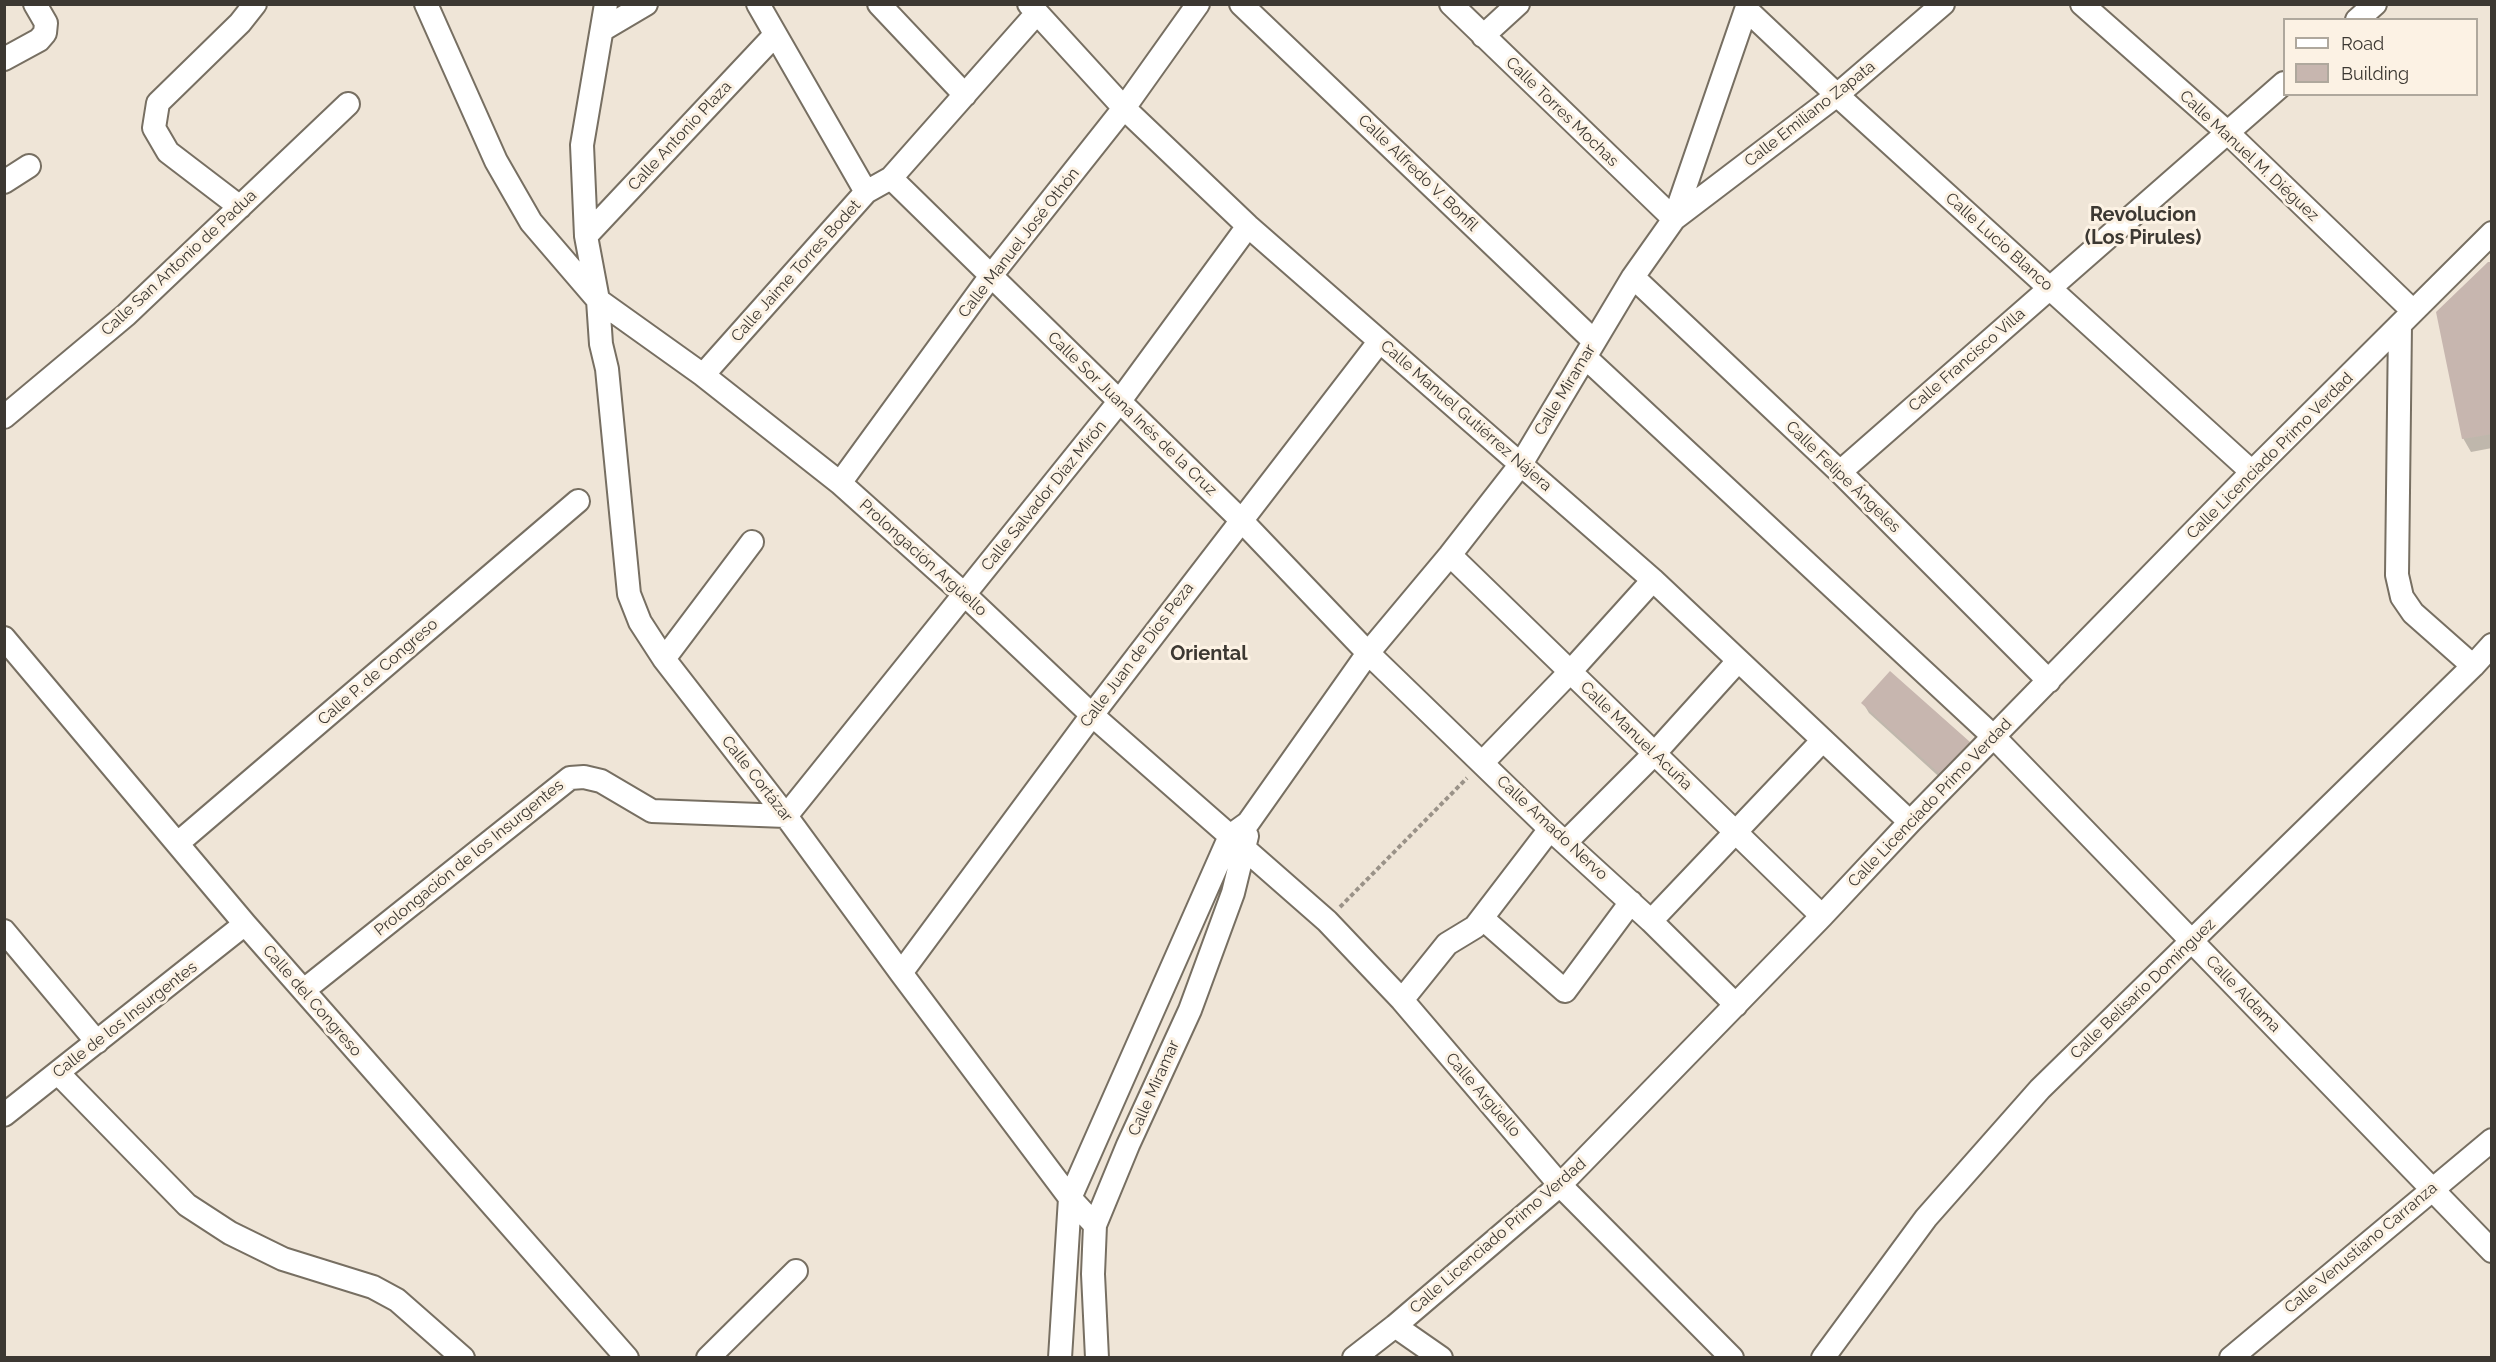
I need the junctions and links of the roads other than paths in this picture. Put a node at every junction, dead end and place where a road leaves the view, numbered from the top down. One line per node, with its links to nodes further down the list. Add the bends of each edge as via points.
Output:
1 (35, 4): 21 (street, via 46,23 45,33)
2 (255, 4): 32 (street, via 158,102 154,128 168,152)
3 (426, 4): 40 (street, Prolongación Argüello, via 496,161 531,222)
4 (606, 4): 18 (street, Calle Cortázar)
5 (646, 4): 18 (street)
6 (758, 4): 19 (street)
7 (879, 4): 23 (street)
8 (1198, 4): 26 (street, Calle Manuel José Othón)
9 (1241, 4): 43 (street, Calle Alfredo V. Bonfil)
10 (1450, 4): 20 (street, Calle Torres Mochas)
11 (1518, 4): 20 (street)
12 (1943, 4): 24 (street, Calle Emiliano Zapata)
13 (2082, 4): 27 (street, Calle Manuel M. Diéguez)
14 (2374, 4): 17 (street)
15 (1748, 7): 24 (street, Calle Lucio Blanco); 33 (street, Calle Miramar)
16 (1033, 9): 23 (street, Calle Jaime Torres Bodet); 26 (street, Calle Manuel Gutiérrez Nájera)
17 (2359, 18)
18 (602, 30): 36 (street, Calle Cortázar, via 582,145)
19 (774, 36): 31 (street); 36 (street, Calle Antonio Plaza)
20 (1483, 36): 33 (street, Calle Torres Mochas)
21 (4, 59)
22 (2283, 84): 27 (street, Calle Francisco Villa)
23 (965, 95): 29 (street, Calle Jaime Torres Bodet)
24 (1837, 95): 33 (street, Calle Emiliano Zapata); 39 (street, Calle Lucio Blanco)
25 (348, 104): 32 (street, Calle San Antonio de Padua)
26 (1124, 108): 34 (street, Calle Manuel Gutiérrez Nájera); 37 (street, Calle Manuel José Othón)
27 (2228, 133): 39 (street, Calle Francisco Villa); 41 (street, Calle Manuel M. Diéguez)
28 (29, 166): 30 (street)
29 (891, 178): 31 (street, Calle Jaime Torres Bodet); 37 (street, Calle Sor Juana Inés de la Cruz)
30 (4, 182)
31 (866, 192): 44 (street, Calle Jaime Torres Bodet)
32 (240, 207): 46 (street, Calle San Antonio de Padua, via 126,315)
33 (1674, 219): 38 (street, Calle Miramar)
34 (1248, 226): 42 (street, Calle Manuel Gutiérrez Nájera); 45 (street, Calle Salvador Díaz Mirón)
35 (2492, 232): 41 (street, Calle Licenciado Primo Verdad)
36 (586, 236): 40 (street, Calle Cortázar)
37 (990, 277): 45 (street, Calle Sor Juana Inés de la Cruz); 50 (street, Calle Manuel José Othón)
38 (1633, 277): 43 (street, Calle Miramar); 48 (street, Calle Felipe Ángeles)
39 (2050, 288): 48 (street, Calle Francisco Villa); 49 (street, Calle Lucio Blanco)
40 (598, 300): 44 (street, Prolongación Argüello); 60 (street, Calle Cortázar, via 629,594 640,622)
41 (2406, 318): 49 (street, Calle Licenciado Primo Verdad); 62 (street, via 2397,575 2402,597 2413,613)
42 (1379, 342): 47 (street, Calle Manuel Gutiérrez Nájera); 52 (street, Calle Juan de Dios Peza)
43 (1589, 349): 47 (street, Calle Miramar); 66 (street)
44 (703, 375): 50 (street, Prolongación Argüello)
45 (1119, 402): 52 (street, Calle Sor Juana Inés de la Cruz); 56 (street, Calle Salvador Díaz Mirón)
46 (4, 417)
47 (1521, 464): 54 (street, Calle Miramar); 55 (street, Calle Manuel Gutiérrez Nájera)
48 (1840, 472): 64 (street, Calle Felipe Ángeles)
49 (2252, 472): 64 (street, Calle Licenciado Primo Verdad)
50 (840, 483): 56 (street, Prolongación Argüello)
51 (578, 501): 75 (street, Calle P. de Congreso)
52 (1240, 519): 59 (street, Calle Sor Juana Inés de la Cruz); 65 (street, Calle Juan de Dios Peza)
53 (752, 542): 60 (street)
54 (1450, 555): 59 (street, Calle Miramar); 63 (street, Calle Manuel Acuña)
55 (1653, 580): 61 (street, Calle Manuel Gutiérrez Nájera); 63 (street)
56 (965, 595): 65 (street, Prolongación Argüello); 70 (street, Calle Salvador Díaz Mirón)
57 (4, 638): 75 (street, Calle del Congreso)
58 (2492, 645): 62 (street, Calle Belisario Domínguez)
59 (1368, 653): 69 (street, Calle Amado Nervo); 74 (street, Calle Miramar)
60 (664, 659): 70 (street, Calle Cortázar)
61 (1738, 660): 67 (street, Calle Manuel Gutiérrez Nájera); 68 (street)
62 (2473, 666): 82 (street, Calle Belisario Domínguez)
63 (1570, 672): 68 (street, Calle Manuel Acuña); 69 (street)
64 (2049, 681): 66 (street, Calle Licenciado Primo Verdad)
65 (1092, 715): 74 (street, Prolongación Argüello); 83 (street, Calle Juan de Dios Peza)
66 (1994, 737): 71 (street, Calle Licenciado Primo Verdad); 82 (street, Calle Aldama)
67 (1823, 740): 71 (street, Calle Manuel Gutiérrez Nájera); 72 (street)
68 (1654, 754): 72 (street, Calle Manuel Acuña); 73 (street)
69 (1483, 762): 73 (street, Calle Amado Nervo)
70 (786, 816): 83 (street, Calle Cortázar); 84 (street, Prolongación de los Insurgentes, via 652,811 601,781 570,778)
71 (1910, 822): 77 (street, Calle Licenciado Primo Verdad)
72 (1736, 832): 77 (street, Calle Manuel Acuña); 79 (street)
73 (1558, 835): 76 (street, Calle Amado Nervo); 78 (street)
74 (1241, 836): 85 (street, Calle Argüello); 93 (street, Calle Miramar); 94 (street, Calle Miramar, via 1233,893 1190,1010)
75 (178, 843): 80 (street, Calle del Congreso)
76 (1631, 902): 78 (street, via 1564,991); 79 (street, Calle Amado Nervo)
77 (1822, 916): 86 (street, Calle Licenciado Primo Verdad)
78 (1482, 918): 85 (street, via 1448,944)
79 (1651, 921): 86 (street, Calle Amado Nervo)
80 (245, 924): 84 (street, Calle del Congreso); 87 (street, Calle de los Insurgentes)
81 (4, 932): 87 (street)
82 (2192, 942): 92 (street, Calle Aldama); 106 (street, Calle Belisario Domínguez, via 2025,1106 1926,1218)
83 (901, 973): 93 (street, Calle Cortázar)
84 (304, 990): 99 (street, Calle del Congreso)
85 (1402, 1000): 91 (street, Calle Argüello)
86 (1736, 1005): 91 (street, Calle Licenciado Primo Verdad)
87 (96, 1042): 88 (street, Calle de los Insurgentes)
88 (58, 1073): 89 (street, Calle de los Insurgentes); 98 (street, via 187,1204 230,1233 283,1259 373,1287 397,1299)
89 (4, 1115)
90 (2492, 1140): 92 (street, Calle Venustiano Carranza)
91 (1560, 1185): 97 (street, Calle Licenciado Primo Verdad); 105 (street, Calle Argüello)
92 (2432, 1188): 95 (street, Calle Aldama); 107 (street, Calle Venustiano Carranza)
93 (1070, 1198): 94 (street, Calle Cortázar); 101 (street)
94 (1095, 1225): 102 (street, Calle Miramar)
95 (2492, 1251)
96 (796, 1271): 100 (street)
97 (1395, 1326): 103 (street, Calle Licenciado Primo Verdad); 104 (street)
98 (463, 1358)
99 (627, 1358)
100 (708, 1358)
101 (1060, 1358)
102 (1097, 1358)
103 (1354, 1358)
104 (1441, 1358)
105 (1732, 1358)
106 (1823, 1358)
107 (2232, 1358)

